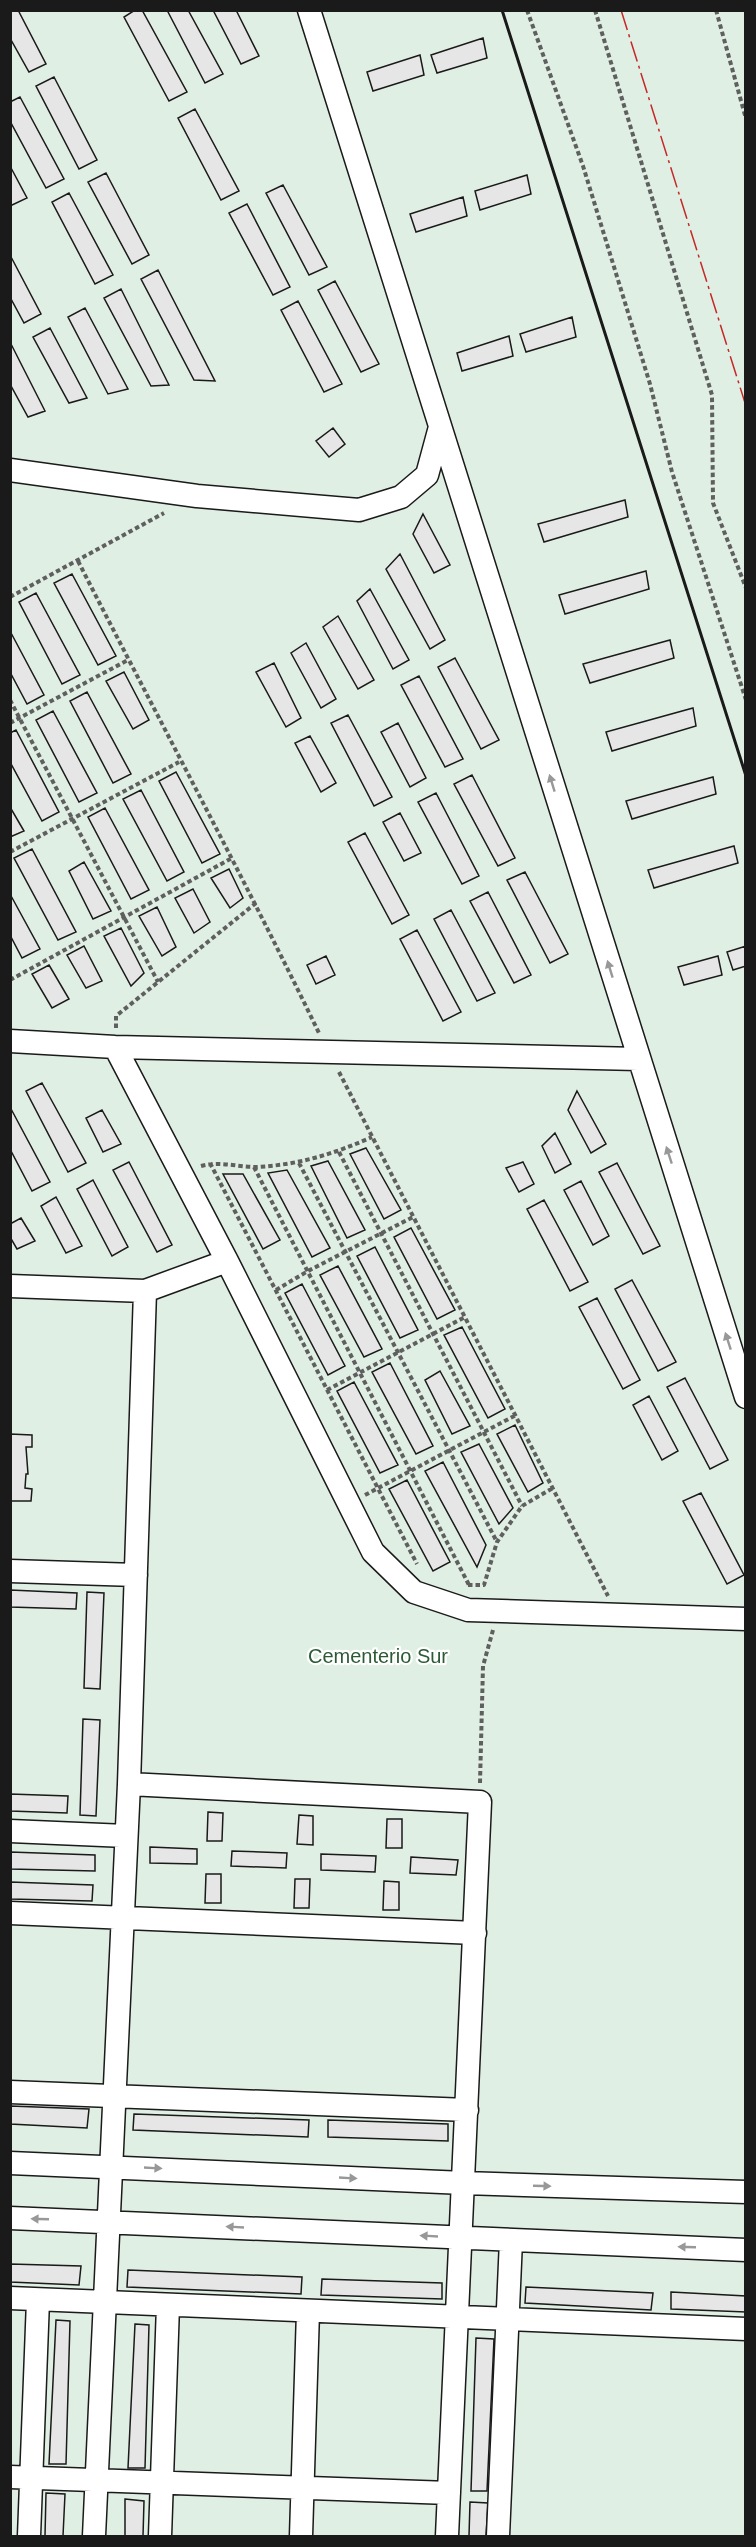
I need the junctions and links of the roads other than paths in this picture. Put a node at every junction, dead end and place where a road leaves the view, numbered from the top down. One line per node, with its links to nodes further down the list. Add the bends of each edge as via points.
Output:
1 (309, 10): 2 (lane)
2 (441, 428): 3 (lane, via 427,475 401,497 359,510 197,496); 6 (lane, one-way to 2)
3 (10, 470)
4 (10, 1041): 5 (lane)
5 (115, 1047): 6 (lane); 7 (lane)
6 (638, 1059): 10 (lane, one-way to 6)
7 (227, 1261): 9 (lane); 13 (lane, via 373,1552 414,1592 468,1610)
8 (10, 1286): 9 (lane)
9 (145, 1291): 12 (lane)
10 (746, 1397)
11 (10, 1571): 12 (lane)
12 (136, 1575): 14 (lane)
13 (746, 1619)
14 (129, 1784): 16 (lane); 19 (lane, via 480,1802)
15 (10, 1831): 16 (lane)
16 (126, 1836): 18 (lane)
17 (10, 1913): 18 (lane)
18 (122, 1918): 19 (lane); 21 (lane)
19 (475, 1933): 22 (lane)
20 (10, 2092): 21 (lane)
21 (113, 2097): 22 (lane); 24 (lane)
22 (467, 2110): 25 (lane)
23 (10, 2163): 24 (lane)
24 (110, 2166): 25 (lane, one-way to 25); 28 (lane)
25 (464, 2184): 26 (lane, one-way to 26); 29 (lane)
26 (746, 2192)
27 (10, 2218): 28 (lane, one-way to 27)
28 (108, 2221): 29 (lane, one-way to 28); 34 (lane)
29 (460, 2238): 30 (lane); 37 (lane)
30 (511, 2240): 31 (lane, one-way to 30); 38 (lane)
31 (746, 2250)
32 (10, 2298): 33 (lane)
33 (38, 2300): 34 (lane); 40 (lane)
34 (104, 2302): 35 (lane); 41 (lane)
35 (168, 2305): 36 (lane); 42 (lane)
36 (308, 2311): 37 (lane); 43 (lane)
37 (457, 2317): 38 (lane); 44 (lane)
38 (508, 2319): 39 (lane); 50 (lane)
39 (746, 2329)
40 (21, 2477): 41 (lane); 45 (lane)
41 (96, 2480): 42 (lane); 46 (lane)
42 (162, 2482): 43 (lane); 47 (lane)
43 (303, 2487): 44 (lane); 48 (lane)
44 (449, 2493): 49 (lane)
45 (29, 2536)
46 (94, 2536)
47 (160, 2536)
48 (301, 2536)
49 (447, 2536)
50 (498, 2536)

